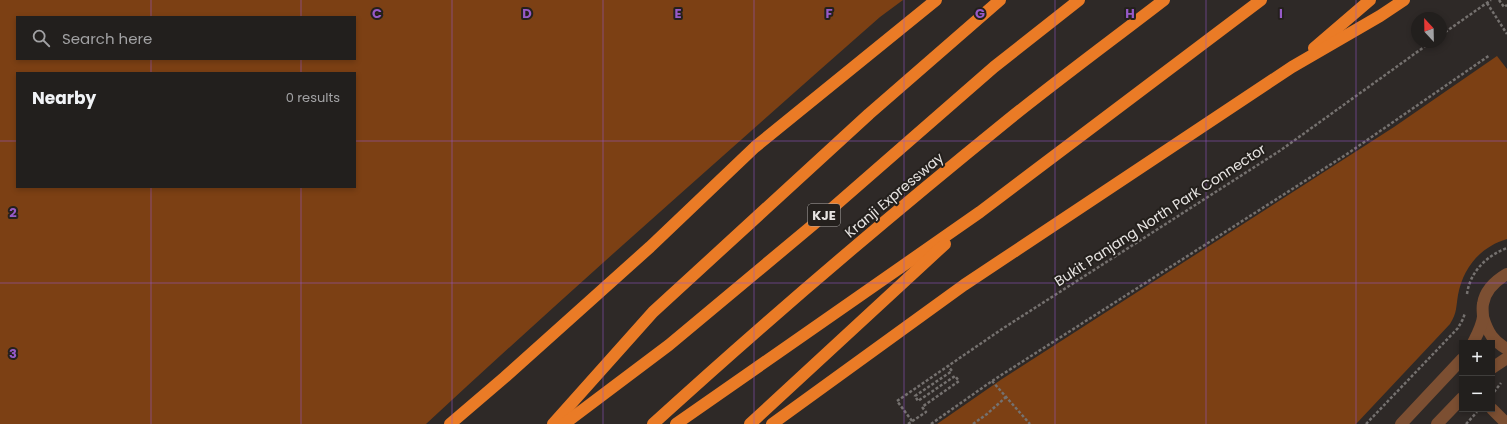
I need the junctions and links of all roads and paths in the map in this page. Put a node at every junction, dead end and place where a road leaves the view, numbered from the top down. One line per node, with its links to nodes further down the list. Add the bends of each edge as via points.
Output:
1 (936, 0): 34 (highway, via 754,147 650,247)
2 (1000, 0): 35 (highway, via 869,114 653,312)
3 (1080, 0): 36 (highway, KJE, via 994,67 814,224 669,345)
4 (1164, 0): 37 (highway, Kranji Expressway, via 1008,119 853,249)
5 (1261, 0): 17 (highway)
6 (1370, 0): 16 (highway)
7 (1404, 0): 16 (highway)
8 (1491, 0): 10 (path)
9 (1499, 0): 11 (path, via 1504,7)
10 (1487, 3): 12 (path); 13 (path)
11 (1507, 5)
12 (1447, 31)
13 (1507, 34)
14 (1423, 48): 25 (path, Bukit Panjang North Park Connector, via 1281,150)
15 (1490, 55): 27 (path, via 1348,154)
16 (1292, 67): 40 (highway, via 964,285)
17 (980, 212): 38 (highway); 39 (highway)
18 (1507, 274): 19 (street, via 1496,280 1488,291 1483,304)
19 (1483, 317): 20 (street); 21 (street, via 1487,330 1495,341)
20 (1474, 340)
21 (1507, 349)
22 (1507, 358): 26 (street)
23 (1429, 359): 45 (path)
24 (1459, 362): 46 (street)
25 (948, 366): 33 (path, Bukit Panjang North Park Connector, via 897,401); 33 (path, via 952,371 915,396 918,401 955,376 959,381 922,407 926,412)
26 (1495, 366)
27 (992, 381): 28 (path); 42 (path)
28 (1006, 397): 43 (path); 44 (path)
29 (1459, 403): 47 (street)
30 (1477, 412): 48 (path)
31 (1495, 412): 32 (street)
32 (1503, 420)
33 (912, 421): 41 (path)
34 (450, 424)
35 (553, 424)
36 (564, 424)
37 (653, 424)
38 (676, 424)
39 (750, 424)
40 (772, 424)
41 (908, 424)
42 (931, 424)
43 (972, 424)
44 (1030, 424)
45 (1366, 424)
46 (1401, 424)
47 (1437, 424)
48 (1466, 424)

